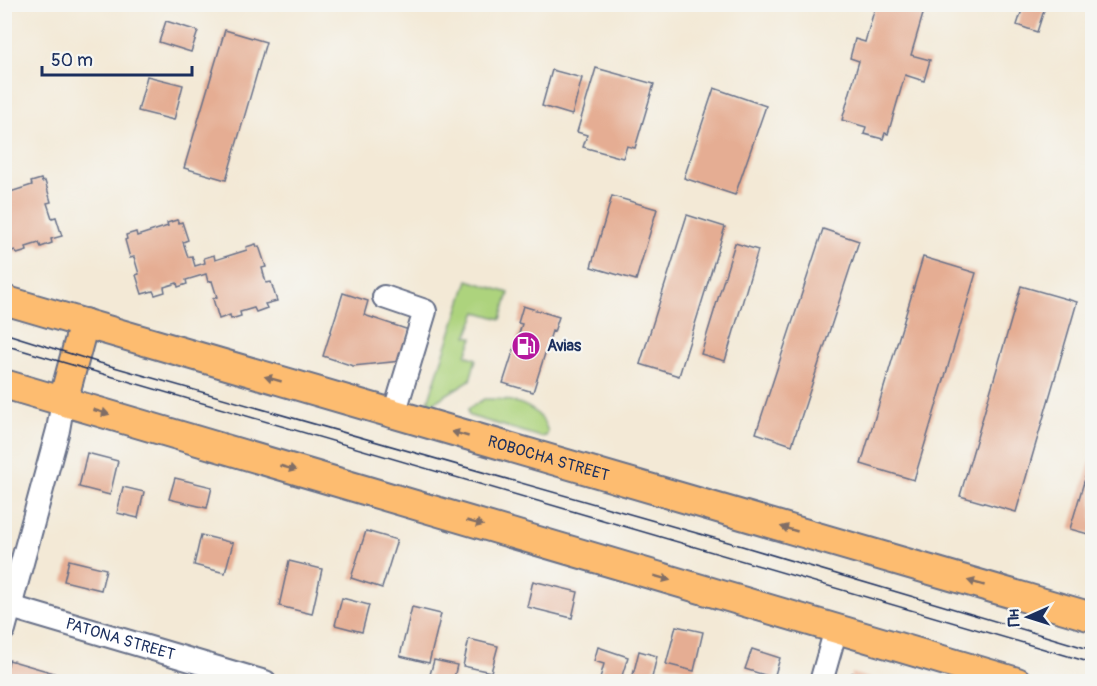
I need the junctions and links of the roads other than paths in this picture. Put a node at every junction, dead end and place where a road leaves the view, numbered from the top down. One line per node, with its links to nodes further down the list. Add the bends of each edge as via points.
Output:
1 (384, 297): 6 (street, via 425,311)
2 (4, 300): 3 (main road, ROBOCHA STREET)
3 (84, 323): 5 (main road); 6 (main road, ROBOCHA STREET, one-way to 3)
4 (4, 384): 5 (main road)
5 (63, 401): 7 (street, via 58,430); 11 (main road, one-way to 11)
6 (394, 414): 9 (main road, ROBOCHA STREET, one-way to 6)
7 (12, 572): 8 (street)
8 (11, 607): 10 (street); 12 (street, PATONA STREET)
9 (1092, 617)
10 (4, 629)
11 (836, 629): 13 (street); 14 (main road)
12 (265, 681)
13 (821, 681)
14 (1017, 681)

